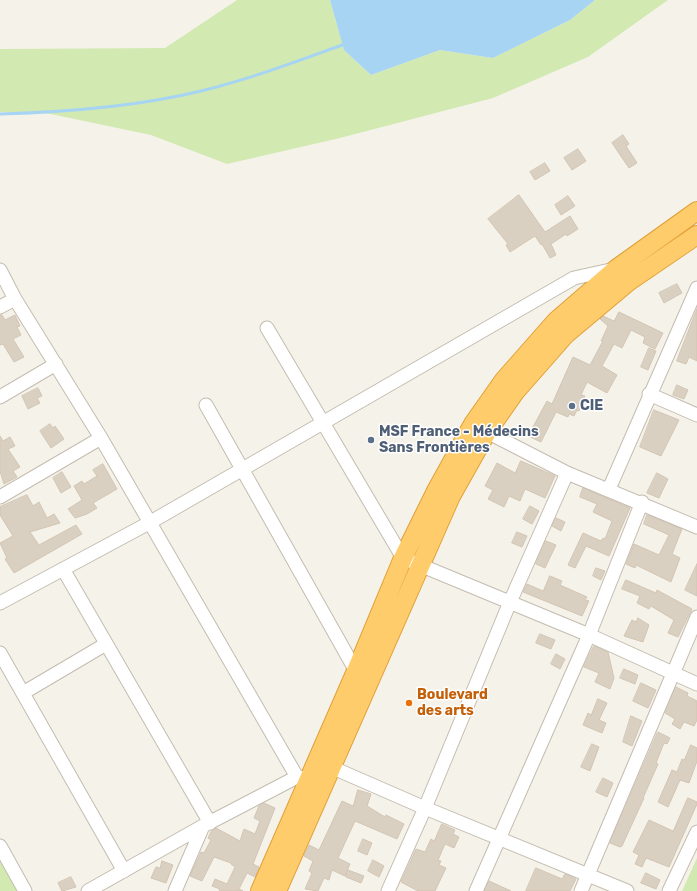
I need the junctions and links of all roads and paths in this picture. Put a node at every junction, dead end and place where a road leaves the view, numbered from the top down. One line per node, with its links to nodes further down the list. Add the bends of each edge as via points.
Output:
1 (697, 211): 3 (highway)
2 (697, 235): 16 (highway, via 628,282 566,334 515,392)
3 (616, 269): 15 (street, via 574,278); 25 (highway, via 556,321 504,380 473,424)
4 (0, 270): 6 (street)
5 (697, 288): 7 (street)
6 (15, 298): 8 (street); 10 (street)
7 (694, 305): 11 (street)
8 (0, 307)
9 (267, 328): 15 (street)
10 (56, 364): 12 (street); 17 (street)
11 (650, 394): 14 (street); 20 (street)
12 (0, 397)
13 (206, 406): 18 (street)
14 (697, 415)
15 (323, 424): 18 (street); 25 (street)
16 (487, 432): 19 (street); 26 (highway, via 451,496)
17 (101, 438): 21 (street); 23 (street)
18 (242, 469): 23 (street); 34 (street)
19 (568, 473): 20 (street); 28 (street)
20 (609, 489): 22 (street)
21 (0, 497)
22 (642, 502): 24 (street); 31 (street)
23 (149, 523): 27 (street); 39 (street)
24 (697, 527)
25 (403, 558): 26 (street); 34 (highway)
26 (420, 566): 28 (street); 38 (highway)
27 (63, 569): 29 (street); 32 (street)
28 (510, 602): 31 (street); 40 (street)
29 (0, 603)
30 (697, 617): 35 (street)
31 (589, 635): 35 (street); 43 (street)
32 (106, 644): 37 (street); 41 (street)
33 (0, 653): 37 (street)
34 (356, 671): 39 (highway)
35 (672, 674): 36 (street); 46 (street)
36 (697, 684)
37 (23, 693): 45 (street)
38 (330, 767): 39 (highway); 40 (street)
39 (310, 780): 41 (street); 51 (highway); 52 (highway)
40 (425, 808): 43 (street); 53 (street)
41 (207, 825): 45 (street); 50 (street)
42 (697, 832): 57 (street)
43 (500, 838): 46 (street); 54 (street)
44 (0, 846): 48 (street)
45 (124, 871): 47 (street)
46 (588, 874): 55 (street); 56 (street)
47 (103, 886): 49 (street)
48 (25, 891)
49 (88, 891)
50 (175, 891)
51 (260, 891)
52 (276, 891)
53 (388, 891)
54 (476, 891)
55 (581, 891)
56 (627, 891)
57 (669, 891)

